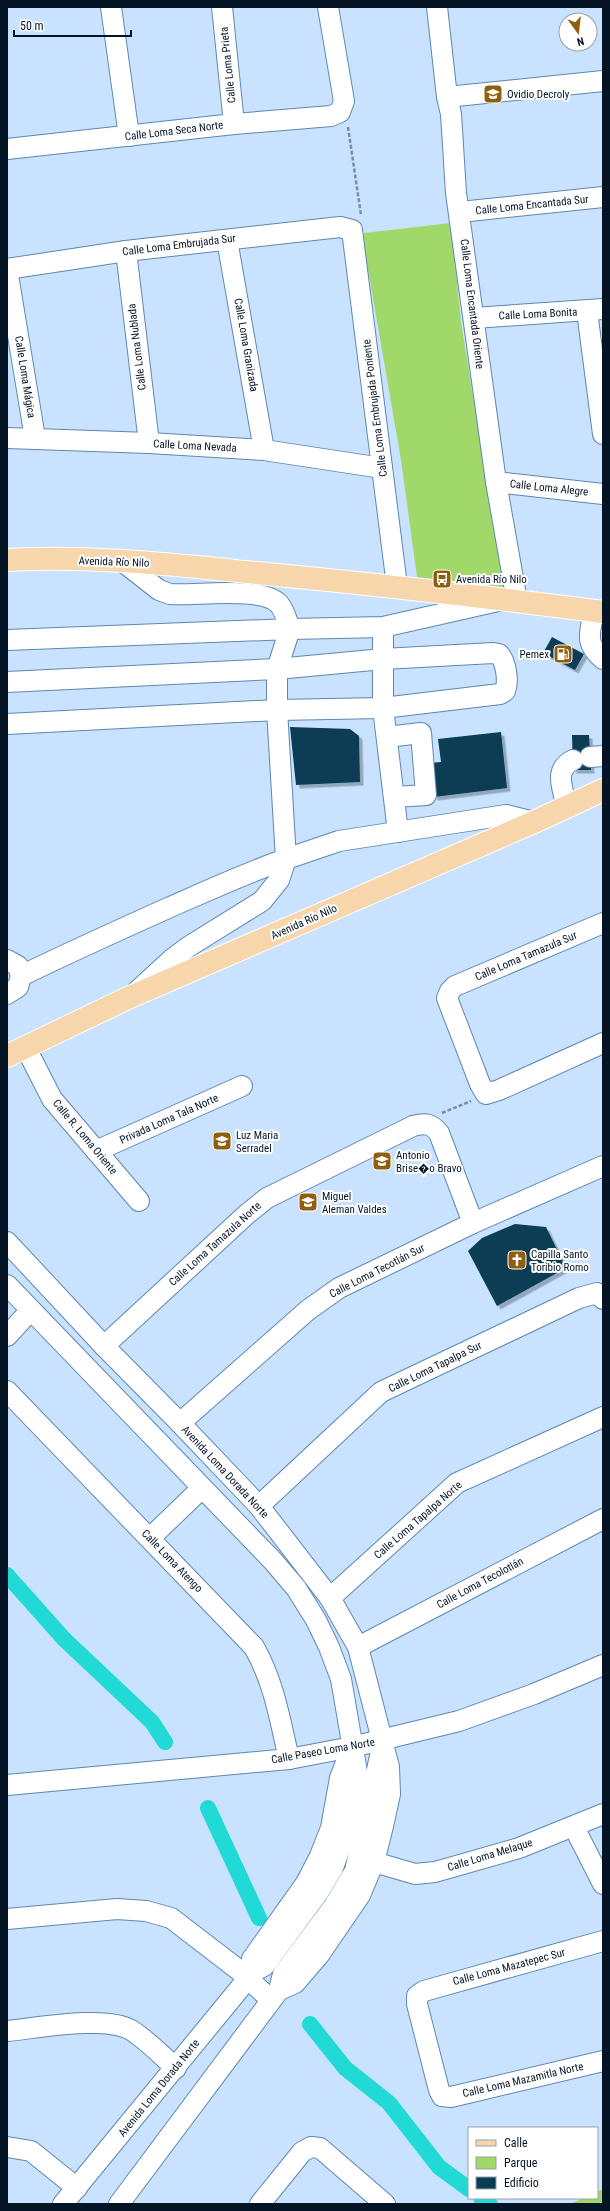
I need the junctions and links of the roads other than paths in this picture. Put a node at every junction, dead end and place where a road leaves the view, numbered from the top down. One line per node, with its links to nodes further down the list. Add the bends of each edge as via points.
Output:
1 (111, 7): 8 (street)
2 (222, 7): 7 (street, Calle Loma Prieta)
3 (328, 7): 7 (street, Calle Loma Seca Norte, via 342,106 331,116)
4 (437, 7): 6 (street, Calle Loma Encantada Oriente)
5 (603, 81): 6 (street)
6 (447, 97): 11 (street, Calle Loma Encantada Oriente, via 451,114 456,193)
7 (234, 124): 8 (street, Calle Loma Seca Norte)
8 (128, 136): 9 (street, Calle Loma Seca Norte)
9 (7, 149)
10 (603, 197): 11 (street, Calle Loma Encantada Sur)
11 (460, 212): 17 (street, Calle Loma Encantada Oriente)
12 (352, 230): 13 (street, Calle Loma Embrujada Sur, via 340,227); 23 (street, Calle Loma Embrujada Poniente)
13 (227, 240): 14 (street, Calle Loma Embrujada Sur); 22 (street, Calle Loma Granizada)
14 (126, 251): 15 (street, Calle Loma Embrujada Sur); 21 (street, Calle Loma Nublada)
15 (7, 269): 20 (street, Calle Loma Mágica)
16 (595, 310): 17 (street, Calle Loma Bonita); 18 (street)
17 (474, 318): 24 (street, Calle Loma Encantada Oriente)
18 (603, 434)
19 (7, 438): 20 (street, Calle Loma Nevada)
20 (36, 438): 21 (street, Calle Loma Nevada)
21 (149, 443): 22 (street, Calle Loma Nevada)
22 (264, 450): 23 (street, Calle Loma Nevada)
23 (382, 468): 28 (street, Calle Loma Embrujada Poniente)
24 (496, 482): 25 (street, Calle Loma Alegre); 29 (street, Calle Loma Encantada Oriente)
25 (603, 494)
26 (7, 560): 27 (main road, Avenida Río Nilo)
27 (122, 561): 28 (main road, Avenida Río Nilo); 32 (street, via 159,590 170,594 258,593 271,598 284,612)
28 (397, 586): 29 (main road, Avenida Río Nilo)
29 (512, 600): 30 (main road, Avenida Río Nilo); 31 (street)
30 (598, 612): 35 (street, via 590,644 593,651)
31 (383, 627): 32 (street); 34 (street)
32 (290, 629): 33 (street); 36 (street)
33 (7, 640)
34 (383, 659): 36 (street); 38 (street); 38 (street, via 499,654 503,659 508,685 500,694)
35 (603, 659)
36 (277, 669): 37 (street); 39 (street)
37 (7, 682)
38 (383, 708): 39 (street); 41 (street)
39 (277, 710): 40 (street); 48 (street)
40 (7, 724)
41 (387, 737): 44 (street); 44 (street, via 421,733 426,795)
42 (589, 758): 45 (street, via 566,764 560,775)
43 (603, 790): 45 (main road, Avenida Río Nilo)
44 (394, 797): 47 (street)
45 (567, 807): 46 (main road, Avenida Río Nilo)
46 (534, 822): 47 (street, via 506,815); 53 (main road, Avenida Río Nilo)
47 (398, 832): 48 (street, via 339,841)
48 (286, 859): 51 (street, via 220,885); 53 (street, via 279,880 262,901 172,959)
49 (603, 923): 54 (street, Calle Loma Tamazula Sur, via 455,986 447,998 486,1094)
50 (7, 960): 51 (street, via 18,966)
51 (21, 976): 52 (street, via 18,988)
52 (7, 994)
53 (130, 997): 55 (main road, Avenida Río Nilo)
54 (603, 1042)
55 (16, 1052): 57 (street, Calle R. Loma Oriente)
56 (242, 1086): 57 (street, Privada Loma Tala Norte)
57 (96, 1151): 59 (street, Calle R. Loma Oriente)
58 (603, 1166): 60 (street, Calle Loma Tecotlán Sur)
59 (139, 1201)
60 (473, 1222): 66 (street, Calle Loma Tamazula Norte, via 439,1133 434,1126 427,1123 413,1126 267,1198); 69 (street, Calle Loma Tecotlán Sur, via 339,1288 308,1310)
61 (7, 1242): 66 (street, Avenida Loma Dorada Norte)
62 (7, 1286): 64 (street, Avenida Loma Dorada Norte)
63 (600, 1296): 71 (street, Calle Loma Tapalpa Sur, via 579,1298 381,1392)
64 (31, 1310): 65 (street); 70 (street, Avenida Loma Dorada Norte)
65 (7, 1336)
66 (104, 1346): 69 (street, Avenida Loma Dorada Norte)
67 (7, 1390): 73 (street, Calle Loma Atengo)
68 (603, 1417): 74 (street, Calle Loma Tapalpa Norte, via 457,1483)
69 (180, 1423): 71 (street, Avenida Loma Dorada Norte)
70 (202, 1488): 73 (street); 78 (street, Avenida Loma Dorada Norte, via 273,1561 296,1588 316,1620 341,1678)
71 (258, 1506): 74 (street, Avenida Loma Dorada Norte)
72 (603, 1519): 75 (street, Calle Loma Tecolotlán)
73 (150, 1538): 79 (street, Calle Loma Atengo, via 254,1647 265,1666 274,1692)
74 (330, 1598): 75 (street, Avenida Loma Dorada Norte)
75 (358, 1647): 77 (street, Avenida Loma Dorada Norte)
76 (603, 1665): 77 (street, Calle Paseo Loma Norte, via 534,1694 459,1721)
77 (383, 1740): 78 (street, Calle Paseo Loma Norte); 83 (street, Avenida Loma Dorada Norte, via 389,1767 390,1794); 88 (street, Avenida Loma Dorada Norte, via 355,1871 334,1906 283,1974)
78 (352, 1747): 79 (street, Calle Paseo Loma Norte); 87 (street, Avenida Loma Dorada Norte, via 358,1778 343,1840 333,1868 318,1893 264,1966)
79 (289, 1759): 80 (street, Calle Paseo Loma Norte)
80 (7, 1785)
81 (603, 1814): 82 (street, Calle Loma Melaque)
82 (574, 1826): 83 (street, Calle Loma Melaque, via 519,1848 435,1872 415,1874); 84 (street)
83 (374, 1862): 88 (street, Avenida Loma Dorada Norte, via 360,1895 338,1931 295,1983)
84 (603, 1884)
85 (7, 1919): 87 (street, via 117,1909 146,1911 171,1918)
86 (603, 1941): 92 (street, Calle Loma Mazatepec Sur, via 424,1991 417,1996 422,2025)
87 (252, 1975): 88 (street); 91 (street, Avenida Loma Dorada Norte)
88 (275, 1995): 96 (street, Avenida Loma Dorada Norte)
89 (7, 2031): 91 (street, via 97,2023 115,2025 131,2030)
90 (603, 2061): 92 (street, Calle Loma Mazamitla Norte, via 451,2097)
91 (176, 2068): 94 (street, Avenida Loma Dorada Norte)
92 (442, 2096)
93 (7, 2147): 94 (street, via 31,2150)
94 (77, 2188): 95 (street, Avenida Loma Dorada Norte)
95 (63, 2204)
96 (119, 2204)
97 (260, 2204): 98 (street, via 302,2152 311,2147 320,2148)
98 (385, 2204)

